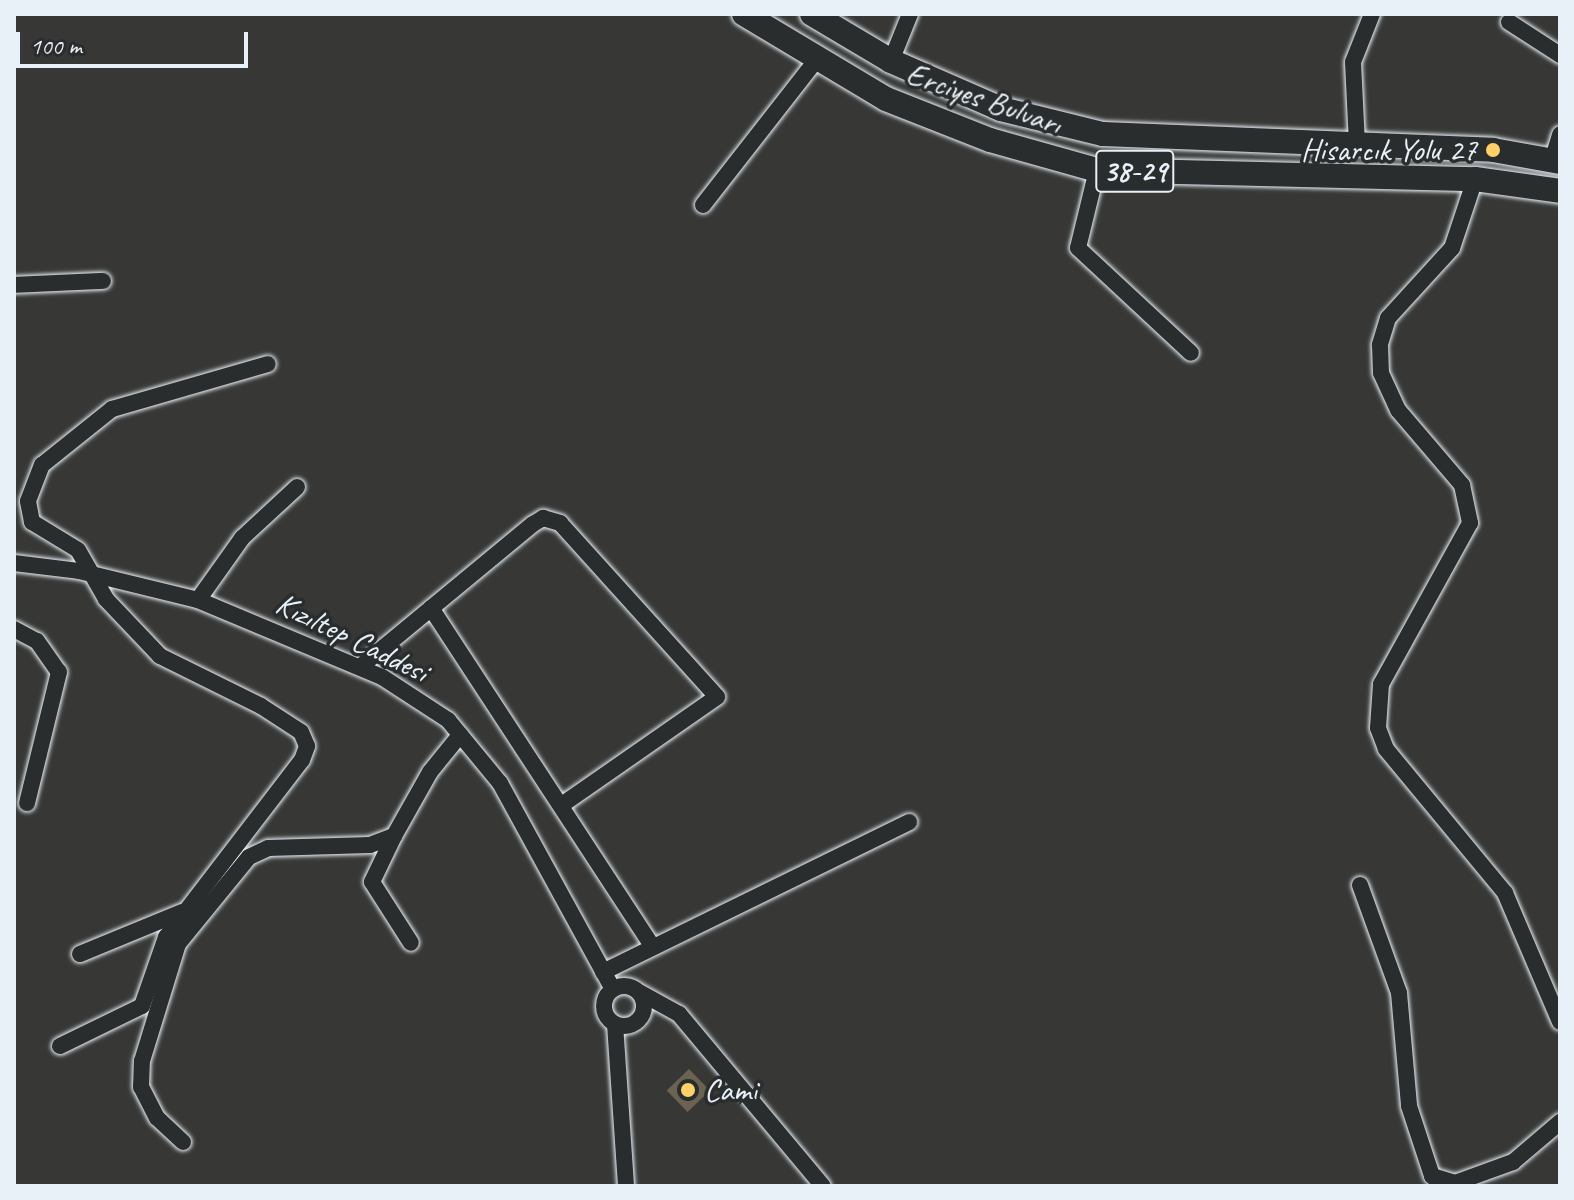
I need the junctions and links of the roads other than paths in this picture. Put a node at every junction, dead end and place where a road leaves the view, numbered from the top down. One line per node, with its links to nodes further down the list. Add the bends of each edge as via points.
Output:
1 (744, 14): 7 (highway, Erciyes Bulvarı / 38-29)
2 (812, 14): 8 (highway, Erciyes Bulvarı / 38-29)
3 (910, 14): 8 (street)
4 (1372, 14): 10 (street, via 1353,62)
5 (1509, 22): 6 (street)
6 (1560, 55)
7 (818, 58): 12 (highway, Erciyes Bulvarı / 38-29, via 886,99 990,140); 15 (street)
8 (891, 61): 10 (highway, Erciyes Bulvarı / 38-29, via 1001,109 1103,134)
9 (1560, 134): 11 (street)
10 (1357, 144): 11 (highway, Erciyes Bulvarı / 38-29, via 1493,150)
11 (1556, 161)
12 (1097, 170): 13 (highway, Erciyes Bulvarı / 38-29); 18 (street, via 1078,248)
13 (1475, 179): 14 (highway, Erciyes Bulvarı / 38-29); 40 (street, via 1452,248 1388,318 1380,345 1381,373 1398,410 1462,485 1470,523 1381,684 1378,728 1386,749 1505,893)
14 (1560, 191)
15 (703, 205)
16 (103, 281): 17 (street)
17 (14, 285)
18 (1191, 353)
19 (268, 364): 22 (street, via 112,409 42,465 28,501 32,522 78,550)
20 (297, 487): 23 (street, via 242,538)
21 (14, 563): 22 (street, Kızıltep Caddesi)
22 (93, 574): 23 (street, Kızıltep Caddesi); 33 (street, via 106,599 160,656 261,706 305,738 302,760)
23 (198, 600): 26 (street, Kızıltep Caddesi)
24 (431, 608): 26 (street); 29 (street); 29 (street, via 533,524 555,520 717,697)
25 (14, 629): 28 (street, via 37,641 59,672)
26 (360, 667): 27 (street, Kızıltep Caddesi, via 448,720)
27 (460, 735): 31 (street, via 430,772); 37 (street, Kızıltep Caddesi, via 514,806)
28 (27, 803)
29 (563, 804): 35 (street)
30 (909, 822): 35 (street)
31 (394, 836): 34 (street, via 372,882); 44 (street, via 370,845 268,848 249,857 209,899 178,944 142,1061 141,1087 157,1118)
32 (1360, 885): 43 (street, via 1399,993 1409,1106 1432,1176 1455,1183 1513,1162)
33 (184, 911): 36 (street); 42 (street, via 166,937 142,1006)
34 (411, 943)
35 (651, 944): 37 (street)
36 (80, 954)
37 (603, 972): 38 (street, Kızıltep Caddesi)
38 (613, 989): 39 (street); 41 (street, via 604,1007)
39 (639, 992): 41 (street, via 640,1018); 46 (street, via 679,1014)
40 (1560, 1022)
41 (615, 1024): 45 (street)
42 (60, 1046)
43 (1560, 1122)
44 (183, 1142)
45 (626, 1186)
46 (823, 1186)

